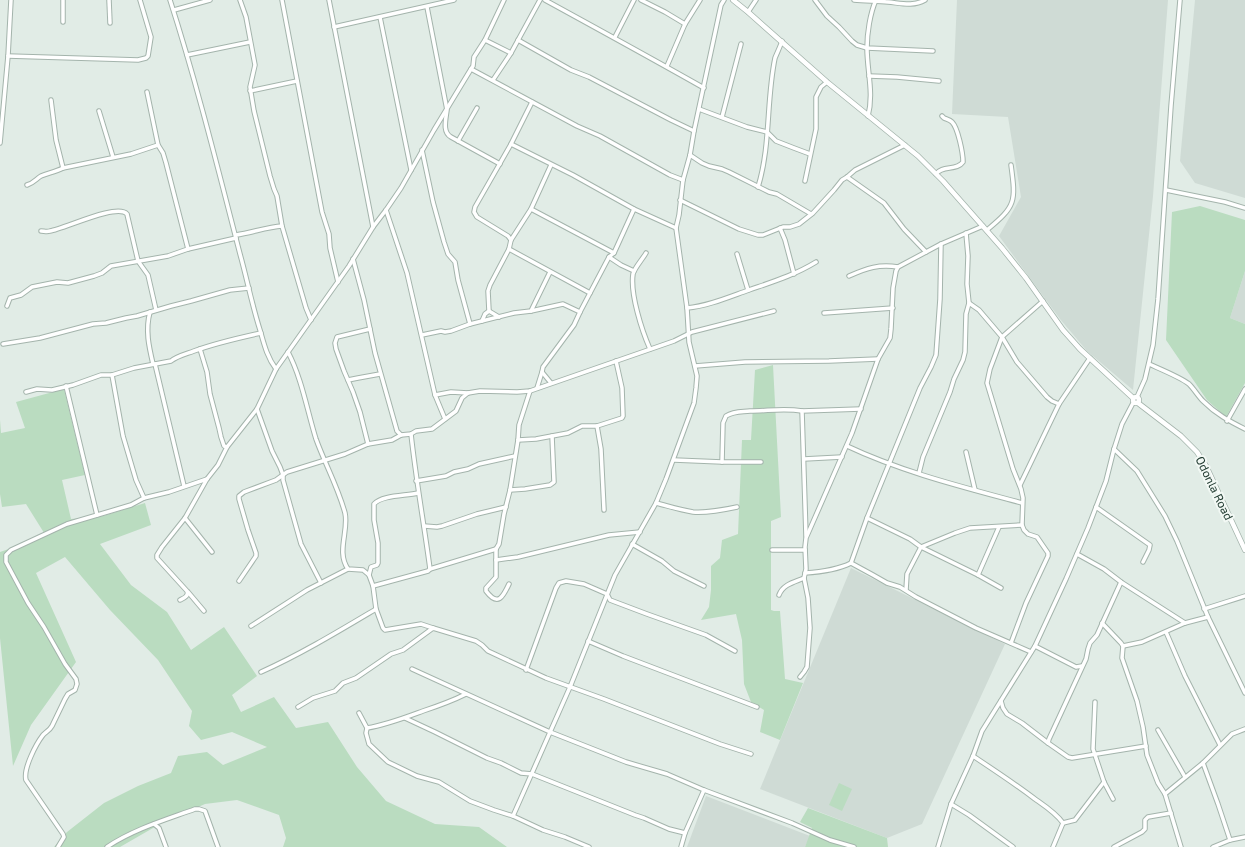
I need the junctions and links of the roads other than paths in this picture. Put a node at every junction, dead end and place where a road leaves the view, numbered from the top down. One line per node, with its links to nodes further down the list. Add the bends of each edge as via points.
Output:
1 (11, 0): 43 (street)
2 (63, 0): 29 (street)
3 (109, 0): 30 (street)
4 (140, 0): 43 (street, via 151,37 146,58 138,60)
5 (170, 0): 26 (street)
6 (210, 0): 26 (street)
7 (240, 0): 37 (street)
8 (282, 0): 48 (street)
9 (329, 0): 32 (street)
10 (454, 0): 25 (street)
11 (504, 0): 34 (street)
12 (540, 0): 35 (street)
13 (545, 0): 33 (street)
14 (634, 0): 33 (street)
15 (641, 0): 31 (street)
16 (700, 0): 31 (street)
17 (724, 0): 51 (street)
18 (733, 0): 27 (street, Odonla Road)
19 (756, 0): 27 (street)
20 (815, 0): 39 (street, via 852,41)
21 (854, 0): 24 (street)
22 (925, 0): 24 (street, via 905,4)
23 (1180, 0): 90 (street)
24 (876, 1): 39 (street)
25 (427, 6): 28 (street); 54 (street)
26 (174, 10): 42 (street)
27 (748, 12): 36 (street, Odonla Road)
28 (380, 17): 32 (street); 77 (street)
29 (63, 22)
30 (110, 23)
31 (686, 24): 44 (street)
32 (334, 28): 98 (street)
33 (615, 37): 44 (street)
34 (485, 40): 41 (street); 45 (street, via 474,57)
35 (518, 40): 41 (street); 66 (street, via 571,70)
36 (782, 41): 50 (street, Odonla Road); 67 (street, via 776,57)
37 (250, 42): 42 (street); 52 (street, via 255,68)
38 (741, 44): 65 (street)
39 (867, 48): 40 (street); 46 (street)
40 (933, 51)
41 (511, 53): 47 (street)
42 (187, 55): 106 (street)
43 (8, 56): 58 (street)
44 (667, 66): 51 (street)
45 (471, 70): 47 (street); 55 (street)
46 (869, 76): 49 (street); 63 (street, via 871,102)
47 (493, 80): 57 (street)
48 (296, 81): 52 (street); 126 (street)
49 (939, 81)
50 (827, 82): 63 (street, Odonla Road); 74 (street, via 816,97 816,129)
51 (704, 88): 60 (street)
52 (250, 91): 97 (street, via 277,196)
53 (147, 92): 72 (street)
54 (445, 96): 55 (street); 61 (street)
55 (456, 96): 61 (street)
56 (51, 100): 82 (street, via 56,140)
57 (532, 102): 70 (street); 86 (street)
58 (2, 106): 69 (street)
59 (477, 108): 68 (street)
60 (700, 109): 65 (street); 66 (street)
61 (447, 110): 68 (street, via 446,133); 73 (street)
62 (99, 111): 76 (street)
63 (868, 116): 71 (street, Odonla Road)
64 (942, 116): 84 (street, via 954,123 963,162 960,166 942,169)
65 (722, 117): 67 (street)
66 (694, 132): 75 (street)
67 (768, 132): 74 (street, via 776,141); 89 (street)
68 (458, 141): 79 (street)
69 (0, 143)
70 (511, 144): 79 (street); 80 (street)
71 (905, 145): 84 (street, Odonla Road); 85 (street, via 859,168)
72 (158, 146): 76 (street); 109 (street, via 163,152)
73 (422, 150): 78 (street); 151 (street, via 444,242 448,254 455,262)
74 (810, 154): 87 (street)
75 (690, 155): 86 (street); 89 (street, via 708,166 730,172)
76 (113, 158): 82 (street)
77 (409, 163): 78 (street); 83 (street)
78 (415, 164): 83 (street)
79 (500, 164): 105 (street, via 474,212 477,217)
80 (551, 165): 93 (street); 95 (street)
81 (1011, 166): 101 (street, via 1014,187 1012,203 1003,217)
82 (63, 168): 88 (street, via 41,176)
83 (410, 170): 94 (street)
84 (936, 174): 101 (street, Odonla Road)
85 (847, 177): 96 (street); 111 (street, via 884,203)
86 (683, 180): 91 (street)
87 (805, 181)
88 (27, 185)
89 (758, 186): 96 (street)
90 (1166, 190): 92 (street); 168 (street, via 1158,299)
91 (680, 200): 99 (street); 100 (street, via 752,234 763,235)
92 (1245, 208)
93 (531, 209): 104 (street); 112 (street)
94 (386, 210): 98 (street); 155 (street, via 407,273)
95 (634, 210): 99 (street); 112 (street)
96 (811, 214): 100 (street, via 799,224)
97 (282, 226): 106 (street); 149 (street)
98 (373, 227): 116 (street)
99 (676, 228): 138 (street)
100 (780, 228): 127 (street)
101 (985, 228): 103 (street); 134 (street, Odonla Road)
102 (41, 231): 118 (street, via 51,231 84,219 124,210)
103 (966, 233): 108 (street); 135 (street)
104 (514, 235): 105 (street); 107 (street)
105 (508, 236): 107 (street)
106 (236, 237): 109 (street); 131 (street)
107 (511, 240): 110 (street)
108 (940, 244): 111 (street); 211 (street, via 936,355)
109 (188, 249): 117 (street)
110 (509, 249): 125 (street); 142 (street, via 490,285)
111 (926, 252): 122 (street)
112 (614, 253): 115 (street)
113 (646, 253): 124 (street)
114 (737, 254): 132 (street)
115 (609, 258): 124 (street); 133 (street)
116 (353, 259): 120 (street); 121 (street)
117 (147, 260): 118 (street); 123 (street)
118 (138, 261): 123 (street); 137 (street, via 111,266 102,273 82,280 32,287 10,298)
119 (816, 262): 127 (street)
120 (349, 266): 121 (street); 128 (street)
121 (355, 267): 152 (street)
122 (898, 267): 129 (street, via 880,265); 139 (street, via 893,288)
123 (144, 268): 141 (street)
124 (634, 271): 159 (street, via 637,310)
125 (550, 272): 133 (street); 136 (street)
126 (336, 274): 128 (street); 130 (street)
127 (794, 274): 132 (street)
128 (341, 276): 130 (street)
129 (849, 276)
130 (338, 282): 149 (street)
131 (249, 288): 141 (street, via 230,290); 153 (street)
132 (748, 290): 138 (street, via 722,300)
133 (590, 293): 146 (street)
134 (1043, 301): 156 (street); 162 (street, Odonla Road, via 1063,330)
135 (969, 303): 156 (street); 212 (street, via 963,360)
136 (535, 304): 140 (street); 143 (street)
137 (7, 306)
138 (686, 308): 154 (street)
139 (893, 308): 147 (street); 164 (street, via 890,338)
140 (540, 309): 143 (street); 146 (street, via 563,304)
141 (156, 310): 145 (street)
142 (489, 311): 148 (street); 150 (street)
143 (531, 311): 148 (street)
144 (774, 311): 154 (street)
145 (150, 312): 157 (street, via 40,338); 161 (street, via 147,329)
146 (580, 312): 172 (street)
147 (824, 312)
148 (499, 317): 150 (street)
149 (311, 320): 160 (street)
150 (482, 321): 151 (street)
151 (470, 324): 155 (street, via 451,331)
152 (370, 328): 173 (street); 175 (street, via 336,338 336,349)
153 (261, 333): 158 (street); 171 (street, via 266,351)
154 (689, 334): 159 (street); 170 (street)
155 (422, 335): 183 (street)
156 (1002, 337): 185 (street, via 1017,362 1047,397); 216 (street, via 987,383)
157 (3, 344)
158 (200, 349): 167 (street, via 170,361); 201 (street, via 221,437)
159 (650, 349): 166 (street)
160 (288, 352): 163 (street); 165 (street)
161 (151, 354): 167 (street); 169 (street)
162 (1090, 358): 184 (street, Odonla Road); 185 (street)
163 (283, 359): 165 (street); 171 (street)
164 (878, 359): 170 (street, via 744,362); 187 (street)
165 (292, 360): 207 (street)
166 (616, 361): 176 (street); 191 (street, via 622,388 623,416 621,419)
167 (154, 364): 169 (street); 217 (street)
168 (1150, 364): 184 (street); 190 (street, via 1188,383 1203,401)
169 (146, 366): 174 (street)
170 (695, 366): 208 (street, via 697,376 694,404)
171 (276, 369): 186 (street)
172 (542, 372): 176 (street); 178 (street)
173 (380, 374): 175 (street); 193 (street)
174 (112, 375): 177 (street, via 101,375); 221 (street, via 123,436)
175 (348, 380): 199 (street)
176 (551, 383): 178 (street)
177 (66, 386): 181 (street); 230 (street)
178 (537, 388): 180 (street)
179 (1245, 389): 190 (street)
180 (530, 391): 182 (street); 198 (street, via 519,425)
181 (26, 392)
182 (468, 393): 183 (street, via 451,392); 189 (street, via 462,398 456,411)
183 (435, 395): 189 (street)
184 (1135, 400): 202 (street, via 1122,424); 243 (street, Odonla Road, via 1197,452)
185 (1059, 404): 216 (street)
186 (257, 409): 201 (street); 213 (street)
187 (861, 409): 188 (street); 200 (street)
188 (802, 411): 206 (street); 209 (street, via 741,411 726,416 723,423)
189 (445, 419): 194 (street, via 432,429)
190 (1227, 420): 192 (street)
191 (597, 426): 196 (street, via 582,426 568,433); 228 (street, via 601,449)
192 (1245, 428)
193 (397, 431): 195 (street); 197 (street)
194 (411, 434): 195 (street); 215 (street)
195 (401, 435): 197 (street)
196 (552, 436): 198 (street); 218 (street, via 554,482 550,485)
197 (396, 438): 199 (street)
198 (518, 440): 204 (street)
199 (368, 444): 207 (street)
200 (847, 446): 205 (street); 211 (street)
201 (227, 448): 214 (street)
202 (1114, 448): 226 (street); 269 (street, via 1137,471 1165,516)
203 (966, 452): 219 (street)
204 (515, 456): 215 (street, via 479,464 446,476); 218 (street)
205 (842, 457): 206 (street); 237 (street)
206 (804, 459): 237 (street)
207 (325, 460): 213 (street); 249 (street, via 345,513 343,553)
208 (674, 460): 209 (street); 222 (street)
209 (722, 462): 210 (street)
210 (761, 462)
211 (889, 463): 212 (street); 232 (street)
212 (919, 473): 219 (street)
213 (283, 475): 255 (street, via 239,496 256,556); 257 (street, via 282,480 301,544)
214 (207, 479): 217 (street); 231 (street)
215 (416, 481): 220 (street)
216 (1020, 485): 223 (street)
217 (184, 486): 221 (street)
218 (510, 490): 224 (street)
219 (975, 490): 223 (street)
220 (418, 493): 234 (street); 252 (street, via 375,502 378,563 371,567)
221 (144, 498): 230 (street)
222 (656, 502): 225 (street, via 694,512); 236 (street)
223 (1022, 503): 233 (street)
224 (506, 506): 227 (street); 229 (street)
225 (737, 507)
226 (1096, 507): 245 (street); 247 (street, via 1148,542 1149,550)
227 (495, 510): 229 (street); 234 (street, via 442,526)
228 (604, 510)
229 (504, 514): 240 (street)
230 (97, 515): 324 (street, via 68,524 11,550 6,555 6,562 28,603 77,684 75,690 65,699 52,726 38,743 24,775 63,834 64,837)
231 (185, 518): 244 (street); 263 (street, via 157,556)
232 (867, 518): 239 (street); 248 (street)
233 (1022, 525): 235 (street); 278 (street, via 1028,534 1037,538 1048,556)
234 (424, 526): 250 (street)
235 (999, 527): 239 (street, via 970,528); 253 (street)
236 (640, 532): 238 (street); 246 (street, via 609,535)
237 (806, 538): 242 (street)
238 (632, 544): 260 (street, via 674,571); 264 (street)
239 (922, 547): 253 (street); 262 (street, via 907,574)
240 (496, 549): 246 (street); 250 (street)
241 (772, 550): 242 (street)
242 (805, 550): 251 (street)
243 (1245, 550)
244 (212, 552)
245 (1077, 554): 256 (street); 279 (street)
246 (496, 560): 258 (street, via 496,577 486,591 498,599 503,596)
247 (1143, 562)
248 (851, 563): 251 (street, via 825,571); 262 (street, via 887,583)
249 (348, 569): 252 (street, via 363,570); 257 (street)
250 (430, 569): 259 (street)
251 (805, 572): 254 (street)
252 (369, 575): 259 (street)
253 (978, 575): 261 (street)
254 (804, 578): 265 (street, via 785,586); 289 (street, via 810,628 807,667)
255 (239, 580)
256 (1121, 582): 272 (street); 273 (street)
257 (321, 583): 274 (street)
258 (508, 584)
259 (373, 586): 268 (street)
260 (704, 586)
261 (1001, 588)
262 (906, 590): 278 (street, via 976,628)
263 (188, 592): 267 (street, via 186,597); 270 (street)
264 (607, 594): 277 (street); 281 (street, via 610,600 706,635); 286 (street, via 571,581 559,583)
265 (779, 595)
266 (1245, 596): 269 (street)
267 (180, 600)
268 (376, 609): 275 (street, via 385,630 421,624); 287 (street, via 309,648)
269 (1204, 609): 271 (street)
270 (204, 611)
271 (1208, 617): 273 (street); 291 (street)
272 (1102, 623): 280 (street); 283 (street, via 1090,643)
273 (1186, 623): 276 (street)
274 (251, 626)
275 (433, 628): 286 (street, via 476,641 488,651); 296 (street, via 403,650 343,683 335,691 313,698)
276 (1166, 632): 280 (street, via 1142,642); 304 (street)
277 (588, 641): 290 (street); 295 (street)
278 (1011, 643): 282 (street)
279 (1035, 646): 282 (street); 284 (street)
280 (1123, 646): 305 (street, via 1122,658 1137,701)
281 (736, 651)
282 (1031, 652): 293 (street)
283 (1082, 666): 284 (street); 288 (street)
284 (1076, 667): 288 (street)
285 (412, 669): 292 (street)
286 (526, 670): 290 (street)
287 (261, 672)
288 (1079, 673): 303 (street)
289 (800, 677)
290 (570, 687): 302 (street); 306 (street)
291 (1244, 691)
292 (466, 694): 298 (street); 302 (street)
293 (1001, 701): 303 (street, via 1008,714); 308 (street, via 982,731)
294 (1095, 702): 307 (street)
295 (757, 707)
296 (298, 708)
297 (359, 713): 299 (street)
298 (405, 718): 299 (street); 310 (street, via 521,773)
299 (367, 728): 318 (street, via 369,744 388,762 417,776 438,782 470,801)
300 (1245, 729): 304 (street, via 1234,733)
301 (1158, 730): 311 (street)
302 (550, 732): 310 (street); 313 (street)
303 (1048, 743): 307 (street, via 1068,757)
304 (1220, 745): 309 (street)
305 (1146, 746): 307 (street); 314 (street, via 1154,774)
306 (751, 754)
307 (1095, 755): 312 (street)
308 (973, 756): 316 (street); 319 (street, via 1014,782)
309 (1203, 763): 311 (street); 323 (street)
310 (532, 774): 318 (street); 321 (street, via 669,829)
311 (1184, 777): 314 (street)
312 (1104, 782): 315 (street); 319 (street, via 1075,820)
313 (704, 790): 321 (street); 330 (street)
314 (1166, 794): 317 (street)
315 (1113, 799)
316 (951, 804): 331 (street); 332 (street)
317 (1171, 813): 334 (street, via 1148,817 1142,832); 335 (street)
318 (513, 816): 328 (street)
319 (1063, 823): 333 (street)
320 (154, 824): 325 (street, via 133,832); 326 (street, via 159,828); 327 (street, via 195,809 202,809)
321 (685, 833): 329 (street)
322 (1245, 837): 323 (street)
323 (1230, 840): 336 (street)
324 (58, 847)
325 (108, 847)
326 (166, 847)
327 (218, 847)
328 (589, 847)
329 (681, 847)
330 (854, 847)
331 (938, 847)
332 (1013, 847)
333 (1052, 847)
334 (1114, 847)
335 (1181, 847)
336 (1213, 847)

